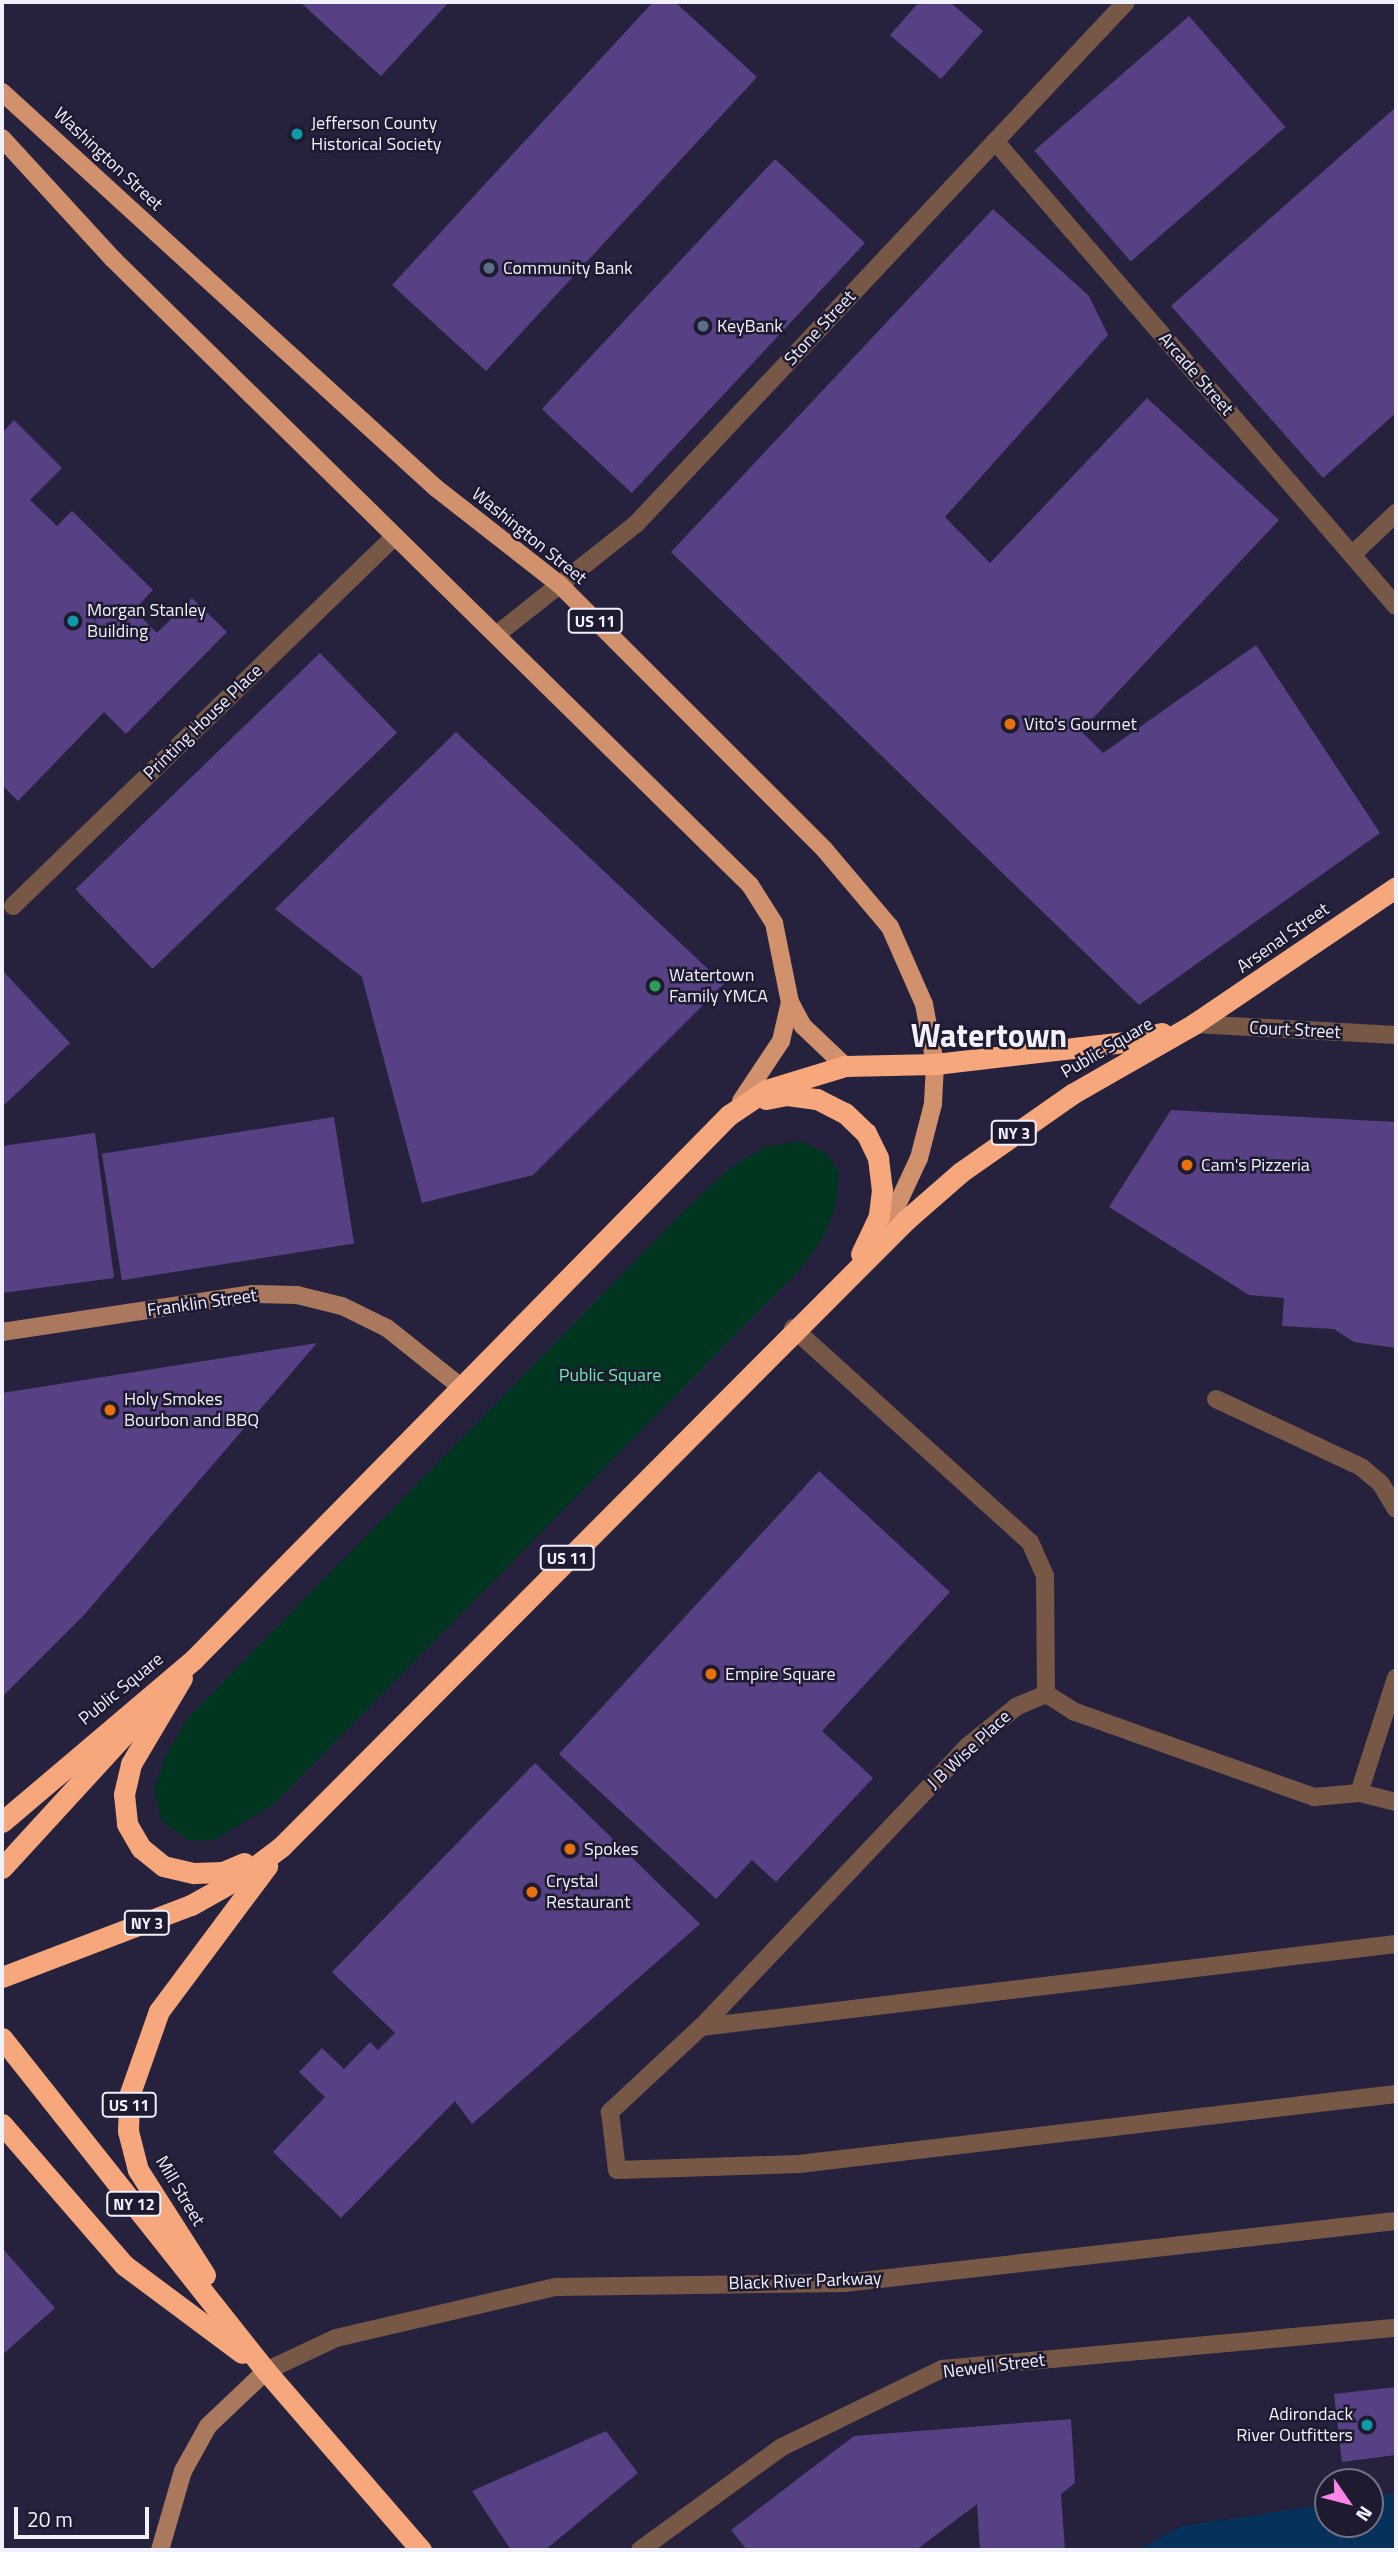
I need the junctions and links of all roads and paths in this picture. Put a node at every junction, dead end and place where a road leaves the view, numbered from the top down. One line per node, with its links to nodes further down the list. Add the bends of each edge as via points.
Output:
1 (1126, 2): 4 (street, Stone Street)
2 (2, 92): 8 (main road, Washington Street / US 11, via 436,488)
3 (2, 138): 6 (main road, via 112,258)
4 (995, 141): 7 (street, Arcade Street); 8 (street, Stone Street, via 636,524)
5 (1396, 513): 7 (street)
6 (393, 538): 10 (main road); 12 (street, Printing House Place)
7 (1352, 555): 9 (street, Arcade Street)
8 (559, 584): 10 (street, Stone Street); 16 (main road, Washington Street / US 11, via 824,849 876,909 912,967 925,1004)
9 (1396, 606)
10 (496, 635): 13 (main road, via 750,885 774,923)
11 (1396, 887): 14 (highway, Arsenal Street / NY 3)
12 (13, 906)
13 (790, 1002): 17 (main road, via 809,1033); 18 (main road, via 781,1041 759,1081)
14 (1194, 1024): 15 (street, Court Street); 16 (highway, Public Square / NY 3, via 1126,1042); 19 (highway, Public Square / NY 3, via 1072,1094 1012,1135 961,1172)
15 (1396, 1035)
16 (935, 1064): 17 (highway, Public Square / NY 3); 19 (main road, Washington Street / US 11, via 933,1104 919,1158 892,1216)
17 (845, 1066): 18 (highway, Public Square / NY 3, via 766,1090)
18 (729, 1115): 19 (highway, via 755,1102 787,1095 817,1099 845,1113 866,1133 878,1158 882,1190 879,1216); 22 (highway, Public Square)
19 (852, 1268): 20 (highway, Public Square / US 11)
20 (793, 1328): 27 (street, via 1030,1542 1045,1576); 31 (highway, Public Square / US 11)
21 (2, 1332): 22 (street, Franklin Street, via 253,1294 297,1295 342,1306 387,1328)
22 (461, 1387): 25 (highway, Public Square)
23 (1216, 1399): 24 (street, via 1361,1467 1381,1484)
24 (1396, 1509)
25 (194, 1659): 30 (highway, Public Square); 31 (highway, via 146,1732 131,1764 124,1794 127,1824 141,1848 163,1866 194,1872 223,1872); 32 (highway)
26 (1396, 1678): 28 (street)
27 (1046, 1694): 28 (street, via 1075,1712 1314,1797); 35 (street, J B Wise Place, via 1016,1707 968,1746)
28 (1359, 1793): 29 (street)
29 (1396, 1802)
30 (2, 1822)
31 (281, 1847): 34 (highway, Public Square / NY 3, via 241,1877 191,1905); 41 (highway, Mill Street / US 11, via 159,2011 129,2096 128,2131 138,2170)
32 (2, 1868)
33 (1396, 1944): 35 (street)
34 (2, 1977)
35 (701, 2027): 37 (street, J B Wise Place, via 611,2112 617,2170 799,2164)
36 (2, 2038): 41 (highway, Mill Street / NY 12)
37 (1396, 2094)
38 (2, 2124): 41 (highway, Mill Street / US 11, via 124,2265)
39 (1396, 2221): 41 (street, Black River Parkway, via 844,2283 556,2287 337,2338)
40 (1396, 2328): 44 (street, Newell Street, via 942,2369 782,2447)
41 (266, 2371): 42 (street, via 208,2426 183,2471); 43 (highway, Mill Street / US 11)
42 (160, 2550)
43 (421, 2550)
44 (640, 2550)

